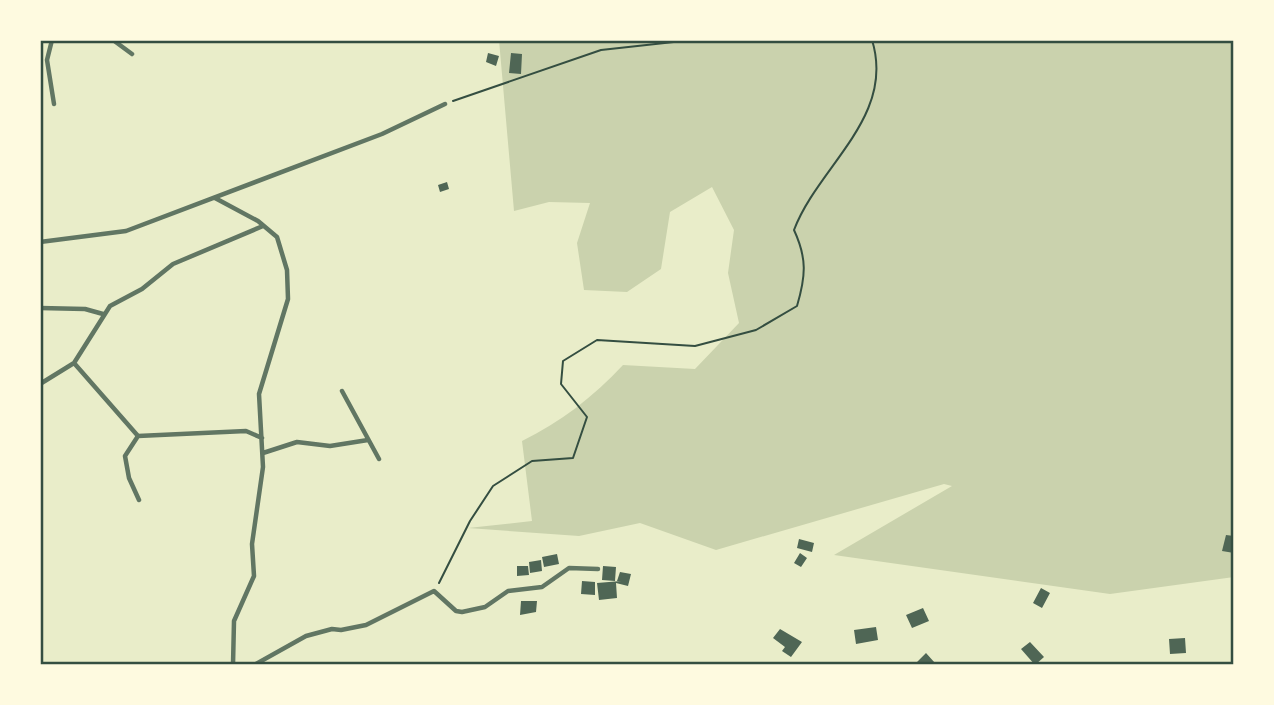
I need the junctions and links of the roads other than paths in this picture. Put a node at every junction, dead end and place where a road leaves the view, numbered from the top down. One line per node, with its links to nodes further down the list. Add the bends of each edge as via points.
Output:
1 (52, 40): 4 (street, via 47,60)
2 (113, 40): 3 (street)
3 (132, 54)
4 (54, 104)
5 (445, 104): 6 (street, via 382,134)
6 (215, 198): 7 (street); 8 (street, via 126,231)
7 (262, 226): 10 (street, via 173,264); 15 (street, via 277,237 282,249 288,299 259,394)
8 (40, 242)
9 (40, 308): 10 (street)
10 (103, 314): 11 (street)
11 (74, 363): 12 (street); 14 (street)
12 (40, 384)
13 (342, 391): 16 (street)
14 (138, 436): 15 (street, via 246,431); 19 (street, via 125,456)
15 (262, 438): 17 (street)
16 (368, 440): 17 (street, via 330,446 297,442); 18 (street)
17 (263, 453): 21 (street, via 252,544 254,576 234,621)
18 (379, 459)
19 (139, 500)
20 (598, 569): 22 (street, via 569,568 542,587 508,591 485,607 462,612 434,591 366,625 306,636)
21 (233, 665)
22 (254, 665)

